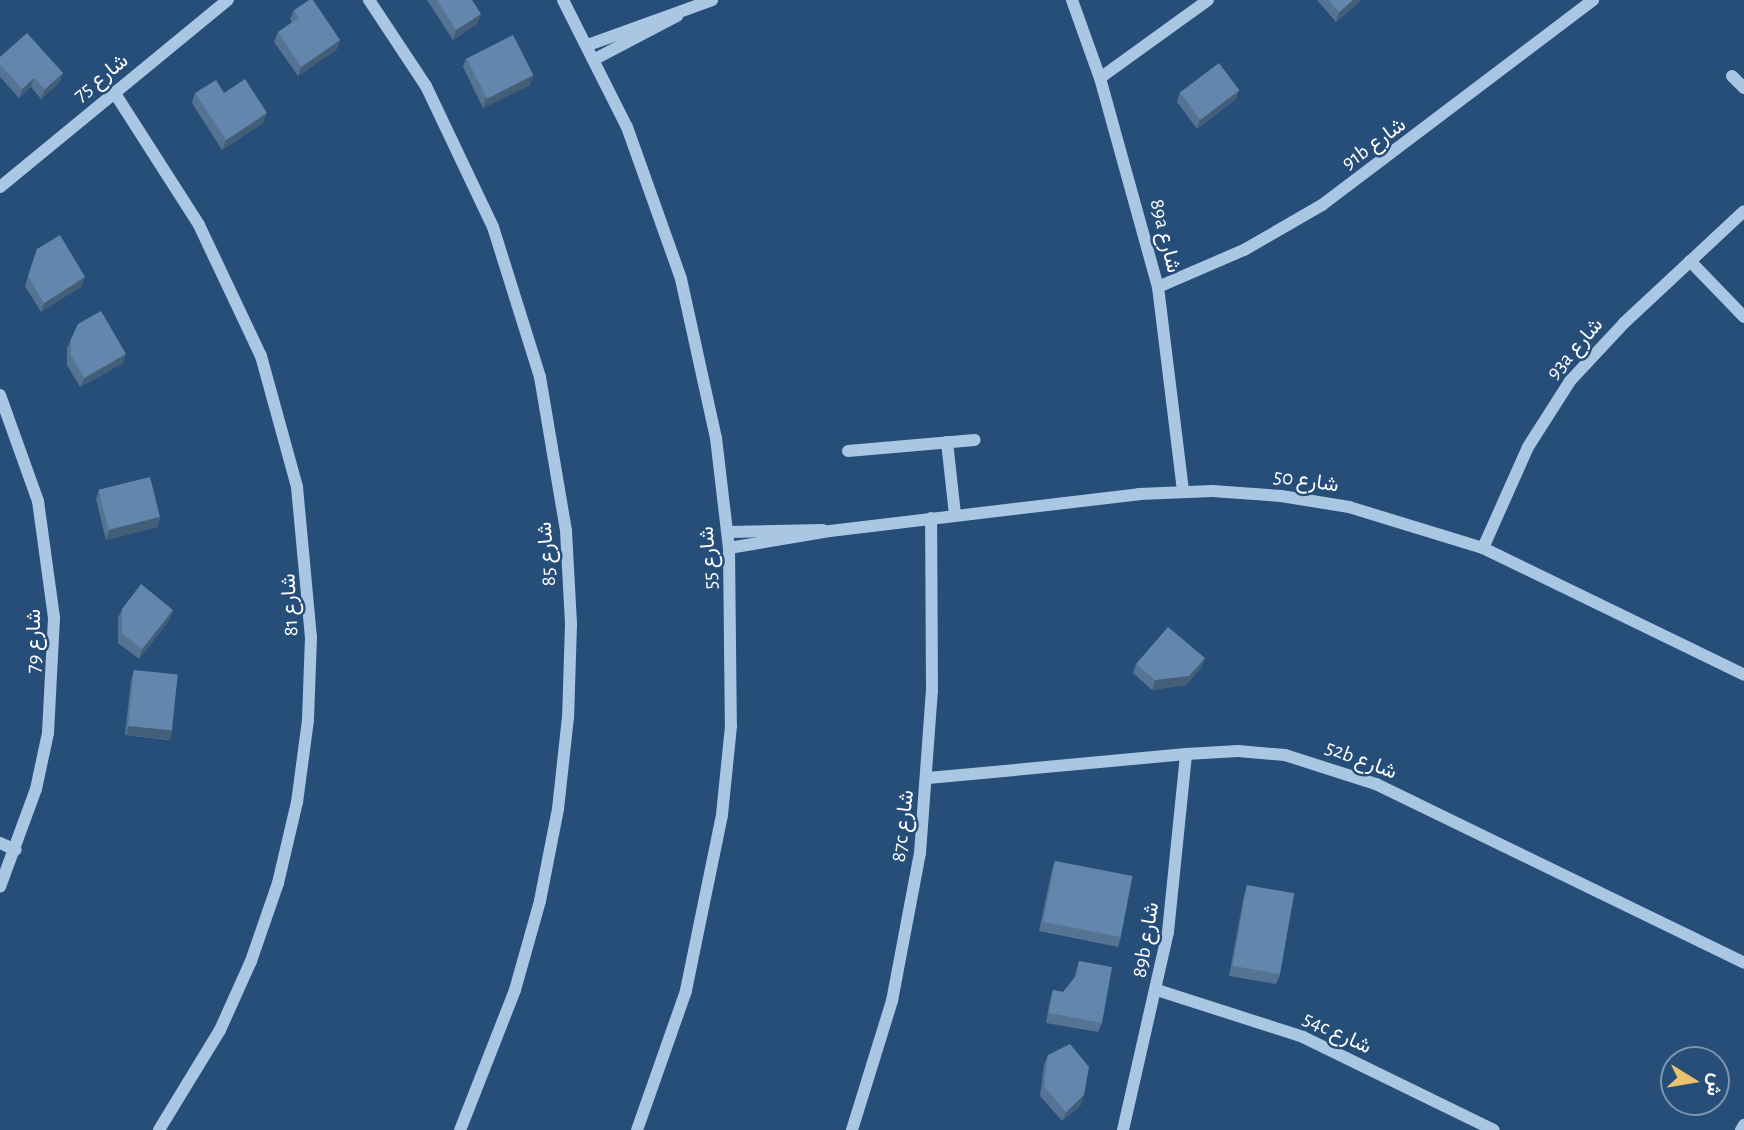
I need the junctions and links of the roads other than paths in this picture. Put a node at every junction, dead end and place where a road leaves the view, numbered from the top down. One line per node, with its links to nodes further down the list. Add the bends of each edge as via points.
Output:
1 (228, 0): 14 (street, شارع 75)
2 (369, 0): 41 (street, شارع 85, via 426,86 493,227 540,377 566,531 570,677 558,809 540,901 515,990)
3 (563, 0): 9 (street, شارع 55)
4 (712, 0): 8 (street)
5 (1072, 0): 12 (street, 89a شارع)
6 (1208, 0): 12 (street)
7 (1593, 0): 18 (street, 91b شارع, via 1322,205 1244,250)
8 (683, 12): 9 (street); 10 (street)
9 (589, 45): 10 (street, شارع 55)
10 (595, 59): 28 (street, شارع 55, via 627,127 681,279 716,438)
11 (1732, 76): 13 (street)
12 (1100, 78): 18 (street, 89a شارع)
13 (1744, 88)
14 (114, 92): 15 (street, شارع 75); 40 (street, شارع 81, via 199,225 261,356 297,487 311,637 304,748 278,883 251,961 220,1030)
15 (0, 187)
16 (1744, 211): 17 (street, 93a شارع)
17 (1690, 261): 19 (street); 30 (street, 93a شارع, via 1570,381 1528,447)
18 (1158, 287): 24 (street, 89a شارع)
19 (1744, 317)
20 (0, 395): 35 (street, شارع 79, via 38,501 54,618 48,733)
21 (975, 440): 22 (street)
22 (947, 442): 23 (street); 25 (street)
23 (848, 451)
24 (1183, 491): 25 (street, شارع 50); 30 (street, شارع 50, via 1281,496 1349,507)
25 (955, 515): 26 (street, شارع 50)
26 (931, 518): 27 (street, شارع 50); 33 (street, 87c شارع)
27 (830, 531): 28 (street, شارع 50); 29 (street, شارع 50)
28 (728, 533): 29 (street, شارع 55)
29 (729, 548): 42 (street, شارع 55, via 731,726 722,815 686,990)
30 (1483, 548): 31 (street, شارع 50)
31 (1744, 675)
32 (1186, 754): 33 (street, 52b شارع); 37 (street, 52b شارع, via 1238,751 1332,766); 38 (street, 89b شارع, via 1178,872)
33 (928, 778): 43 (street, 87c شارع, via 908,927 892,1001)
34 (0, 843): 35 (street)
35 (16, 850): 36 (street, شارع 79)
36 (0, 887)
37 (1744, 963)
38 (1157, 990): 44 (street, 89b شارع); 45 (street, 54c شارع, via 1303,1037)
39 (1744, 1125): 46 (street)
40 (159, 1130)
41 (460, 1130)
42 (637, 1130)
43 (852, 1130)
44 (1123, 1130)
45 (1494, 1130)
46 (1741, 1130)

